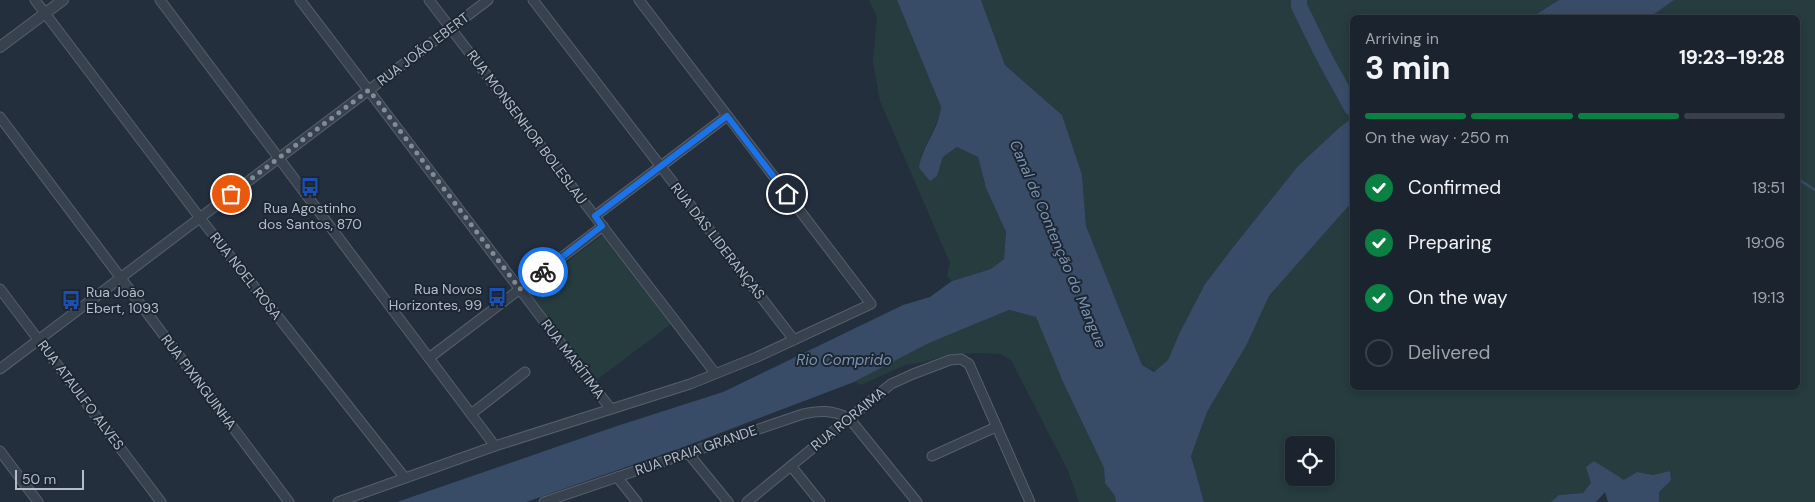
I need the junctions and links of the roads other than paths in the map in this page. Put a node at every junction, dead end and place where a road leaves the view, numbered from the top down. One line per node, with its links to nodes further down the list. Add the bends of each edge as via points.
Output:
1 (36, 0): 9 (street, RUA NOEL ROSA)
2 (63, 0): 9 (street)
3 (160, 0): 15 (street)
4 (300, 0): 12 (street, RUA MARÍTIMA)
5 (429, 0): 10 (street, RUA MONSENHOR BOLESLAU)
6 (488, 0): 10 (street, RUA JOÃO EBERT)
7 (532, 0): 16 (street, RUA DAS LIDERANÇAS)
8 (639, 0): 13 (street)
9 (45, 13): 11 (street); 18 (street, RUA NOEL ROSA)
10 (451, 28): 12 (street, RUA JOÃO EBERT); 17 (street, RUA MONSENHOR BOLESLAU)
11 (0, 47)
12 (369, 90): 15 (street, RUA JOÃO EBERT); 22 (street, RUA MARÍTIMA)
13 (727, 116): 16 (street); 24 (street, via 871,304)
14 (0, 117): 20 (street, RUA PIXINGUINHA)
15 (279, 158): 18 (street, RUA JOÃO EBERT); 25 (street)
16 (660, 166): 17 (street); 24 (street, RUA DAS LIDERANÇAS)
17 (595, 216): 19 (street, RUA MONSENHOR BOLESLAU)
18 (200, 218): 20 (street, RUA JOÃO EBERT); 39 (street, RUA NOEL ROSA)
19 (602, 226): 22 (street); 28 (street, RUA MONSENHOR BOLESLAU)
20 (121, 278): 23 (street, RUA JOÃO EBERT); 42 (street, RUA PIXINGUINHA)
21 (0, 289): 23 (street, RUA ATAULFO ALVES)
22 (520, 289): 25 (street); 29 (street, RUA MARÍTIMA)
23 (39, 340): 26 (street, RUA JOÃO EBERT); 41 (street, RUA ATAULFO ALVES)
24 (794, 340): 28 (street)
25 (429, 358): 30 (street)
26 (0, 370)
27 (525, 372): 30 (street)
28 (715, 373): 29 (street)
29 (610, 408): 33 (street)
30 (471, 414): 33 (street)
31 (848, 418): 32 (street, RUA RORAIMA, via 900,380 960,359 969,364); 35 (street, RUA PRAIA GRANDE, via 830,411 811,412); 37 (street, RUA RORAIMA); 49 (street)
32 (996, 427): 36 (street); 50 (street)
33 (495, 446): 39 (street)
34 (0, 451): 40 (street)
35 (688, 453): 38 (street, RUA PRAIA GRANDE); 46 (street)
36 (932, 456)
37 (791, 466): 47 (street, RUA RORAIMA); 48 (street)
38 (617, 477): 44 (street, RUA PRAIA GRANDE); 45 (street)
39 (406, 478): 43 (street)
40 (38, 502)
41 (161, 502)
42 (290, 502)
43 (338, 502)
44 (544, 502)
45 (637, 502)
46 (728, 502)
47 (748, 502)
48 (820, 502)
49 (917, 502)
50 (1030, 502)

